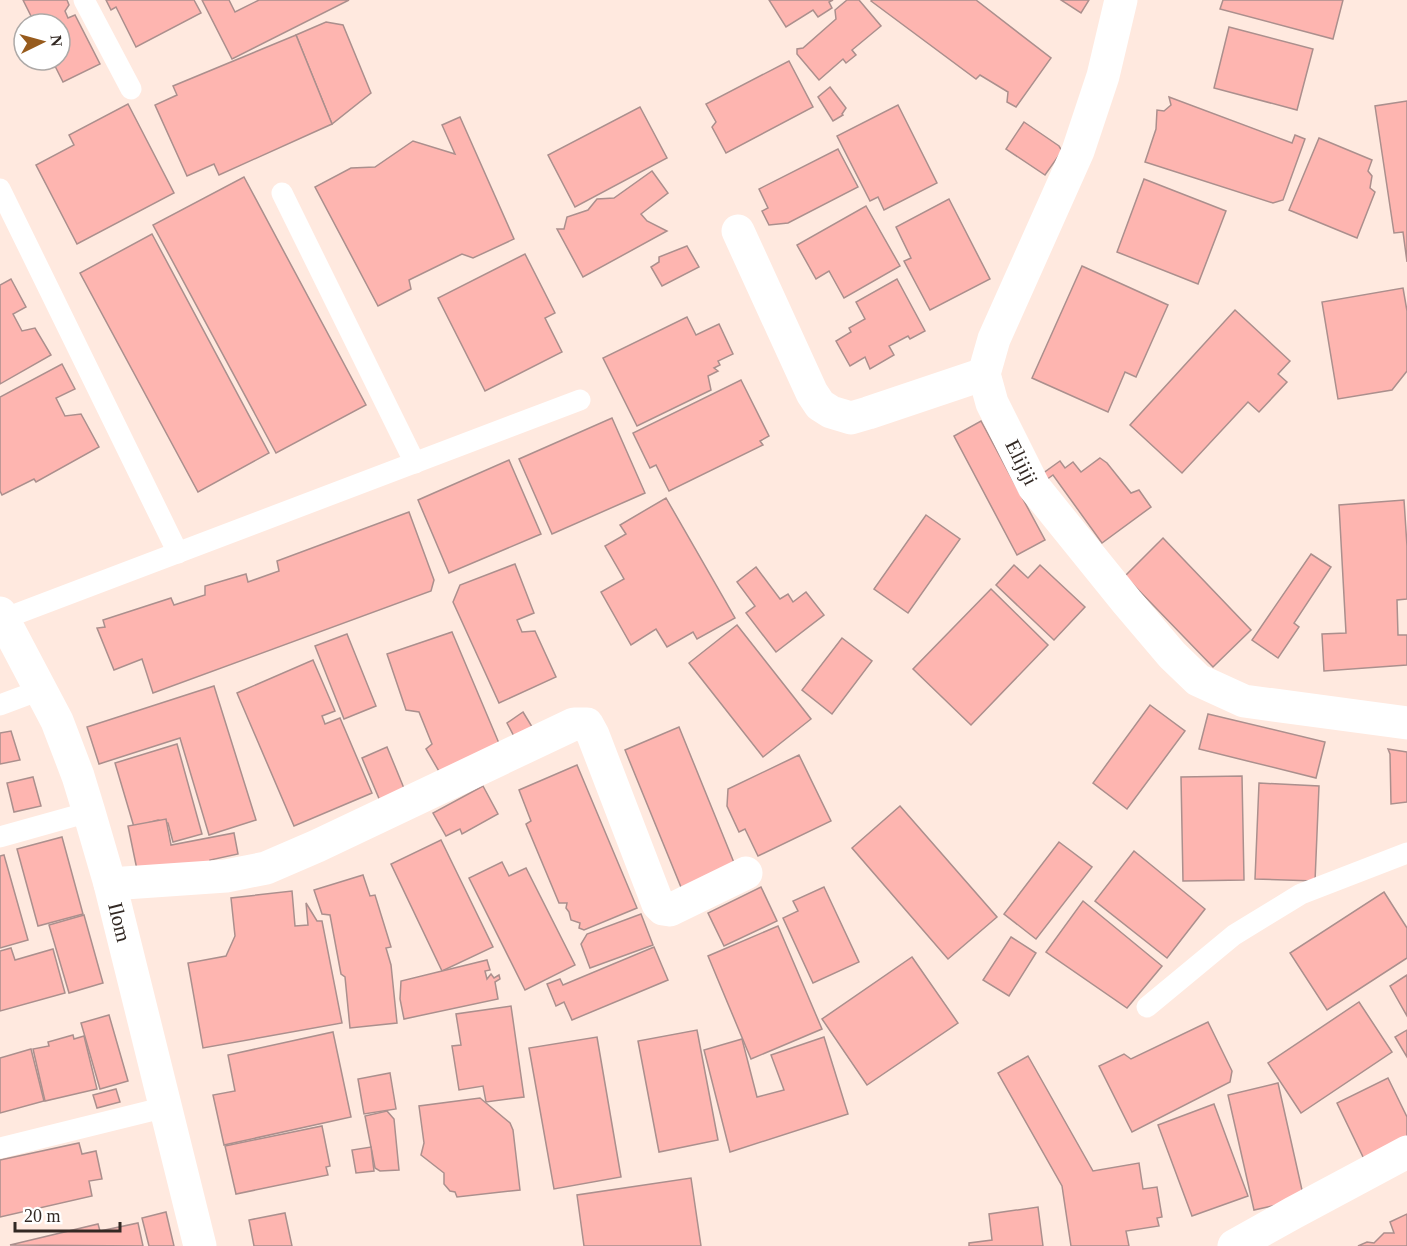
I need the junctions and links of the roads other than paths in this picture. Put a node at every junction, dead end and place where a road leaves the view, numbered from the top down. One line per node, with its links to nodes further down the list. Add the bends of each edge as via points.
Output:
1 (84, 0): 3 (lane)
2 (1121, 0): 7 (street, via 1103,76 1078,151 994,339)
3 (131, 89)
4 (0, 189): 10 (lane)
5 (282, 193): 9 (lane)
6 (738, 231): 7 (street, via 812,393 831,412 851,418)
7 (984, 374): 14 (street, Elijiji, via 992,403 1034,487 1172,655 1198,680 1244,701)
8 (580, 400): 9 (lane)
9 (415, 463): 10 (lane)
10 (178, 553): 11 (lane)
11 (2, 616): 12 (street, Ilom)
12 (40, 690): 13 (lane); 15 (street, Ilom, via 57,721)
13 (0, 705)
14 (1407, 723)
15 (89, 812): 16 (lane); 19 (street, Ilom)
16 (0, 837)
17 (1407, 854): 20 (lane, via 1301,894 1234,935)
18 (746, 873): 19 (street, via 670,910 663,909 593,735 587,724 574,724 266,868 226,876)
19 (110, 884): 21 (street, Ilom)
20 (1147, 1007)
21 (166, 1107): 22 (lane); 24 (street, Ilom)
22 (0, 1148)
23 (1407, 1152): 25 (street)
24 (200, 1246)
25 (1234, 1246)

